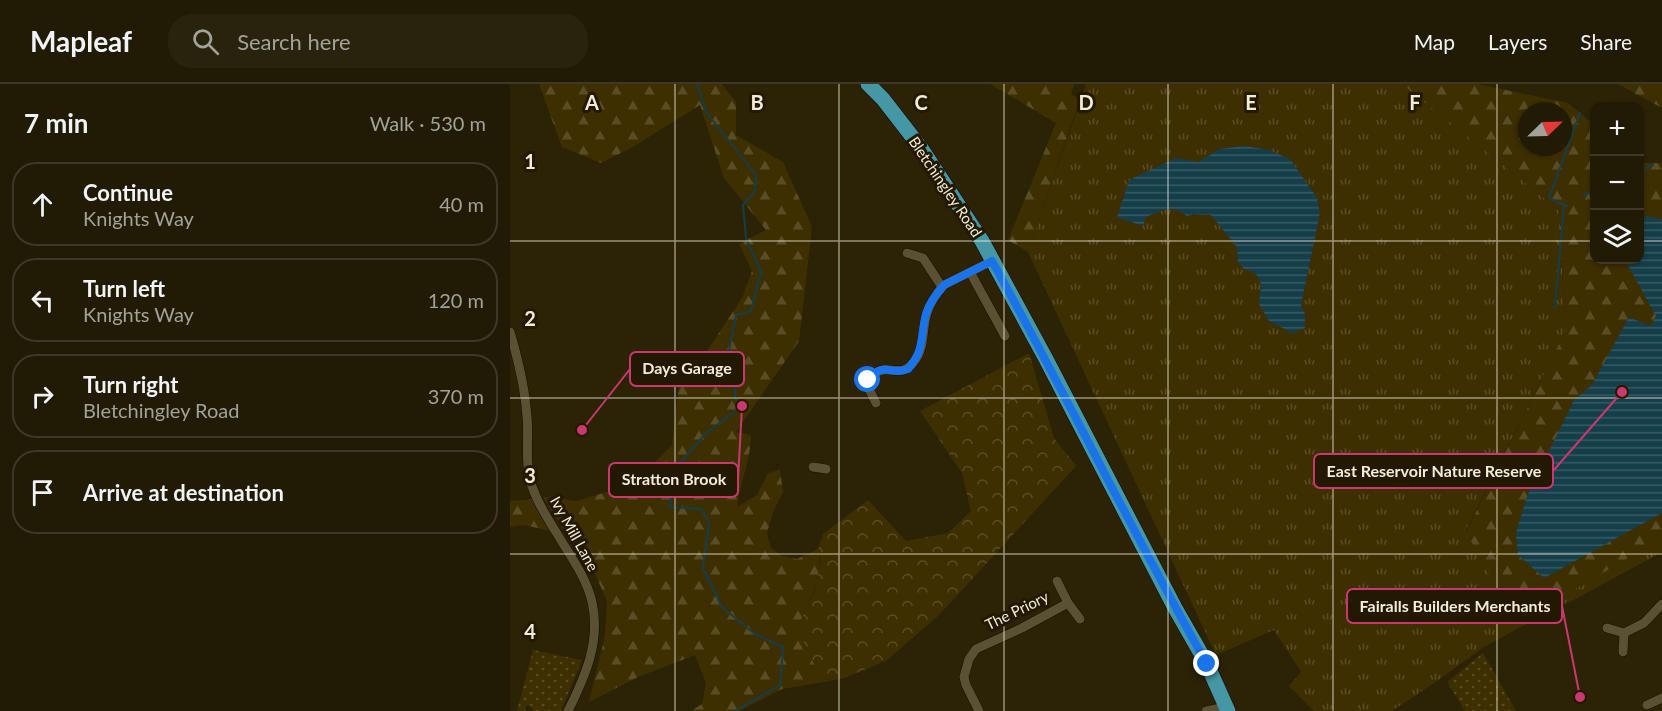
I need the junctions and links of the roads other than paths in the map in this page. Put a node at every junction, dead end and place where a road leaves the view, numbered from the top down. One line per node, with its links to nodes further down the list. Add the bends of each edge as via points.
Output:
1 (868, 84): 3 (main road, Bletchingley Road, via 921,148)
2 (907, 253): 5 (street, via 923,258)
3 (992, 261): 4 (street); 20 (main road, Bletchingley Road, via 1207,664)
4 (970, 272): 5 (street); 7 (street)
5 (942, 287): 8 (street, via 927,314 920,352 908,369 883,368 868,380)
6 (510, 332): 21 (street, Ivy Mill Lane, via 524,390 529,477 592,601 594,645)
7 (1005, 336)
8 (876, 402)
9 (813, 467): 10 (street)
10 (826, 470)
11 (1057, 581): 12 (street, The Priory)
12 (1068, 603): 14 (street, The Priory); 22 (street, The Priory, via 976,649 964,677)
13 (1662, 604): 16 (street, via 1644,623)
14 (1080, 619)
15 (1607, 628): 16 (street)
16 (1624, 633): 17 (street)
17 (1623, 652)
18 (1662, 698): 19 (street)
19 (1647, 705)
20 (1227, 709): 23 (street)
21 (568, 711)
22 (979, 711)
23 (1206, 711)

